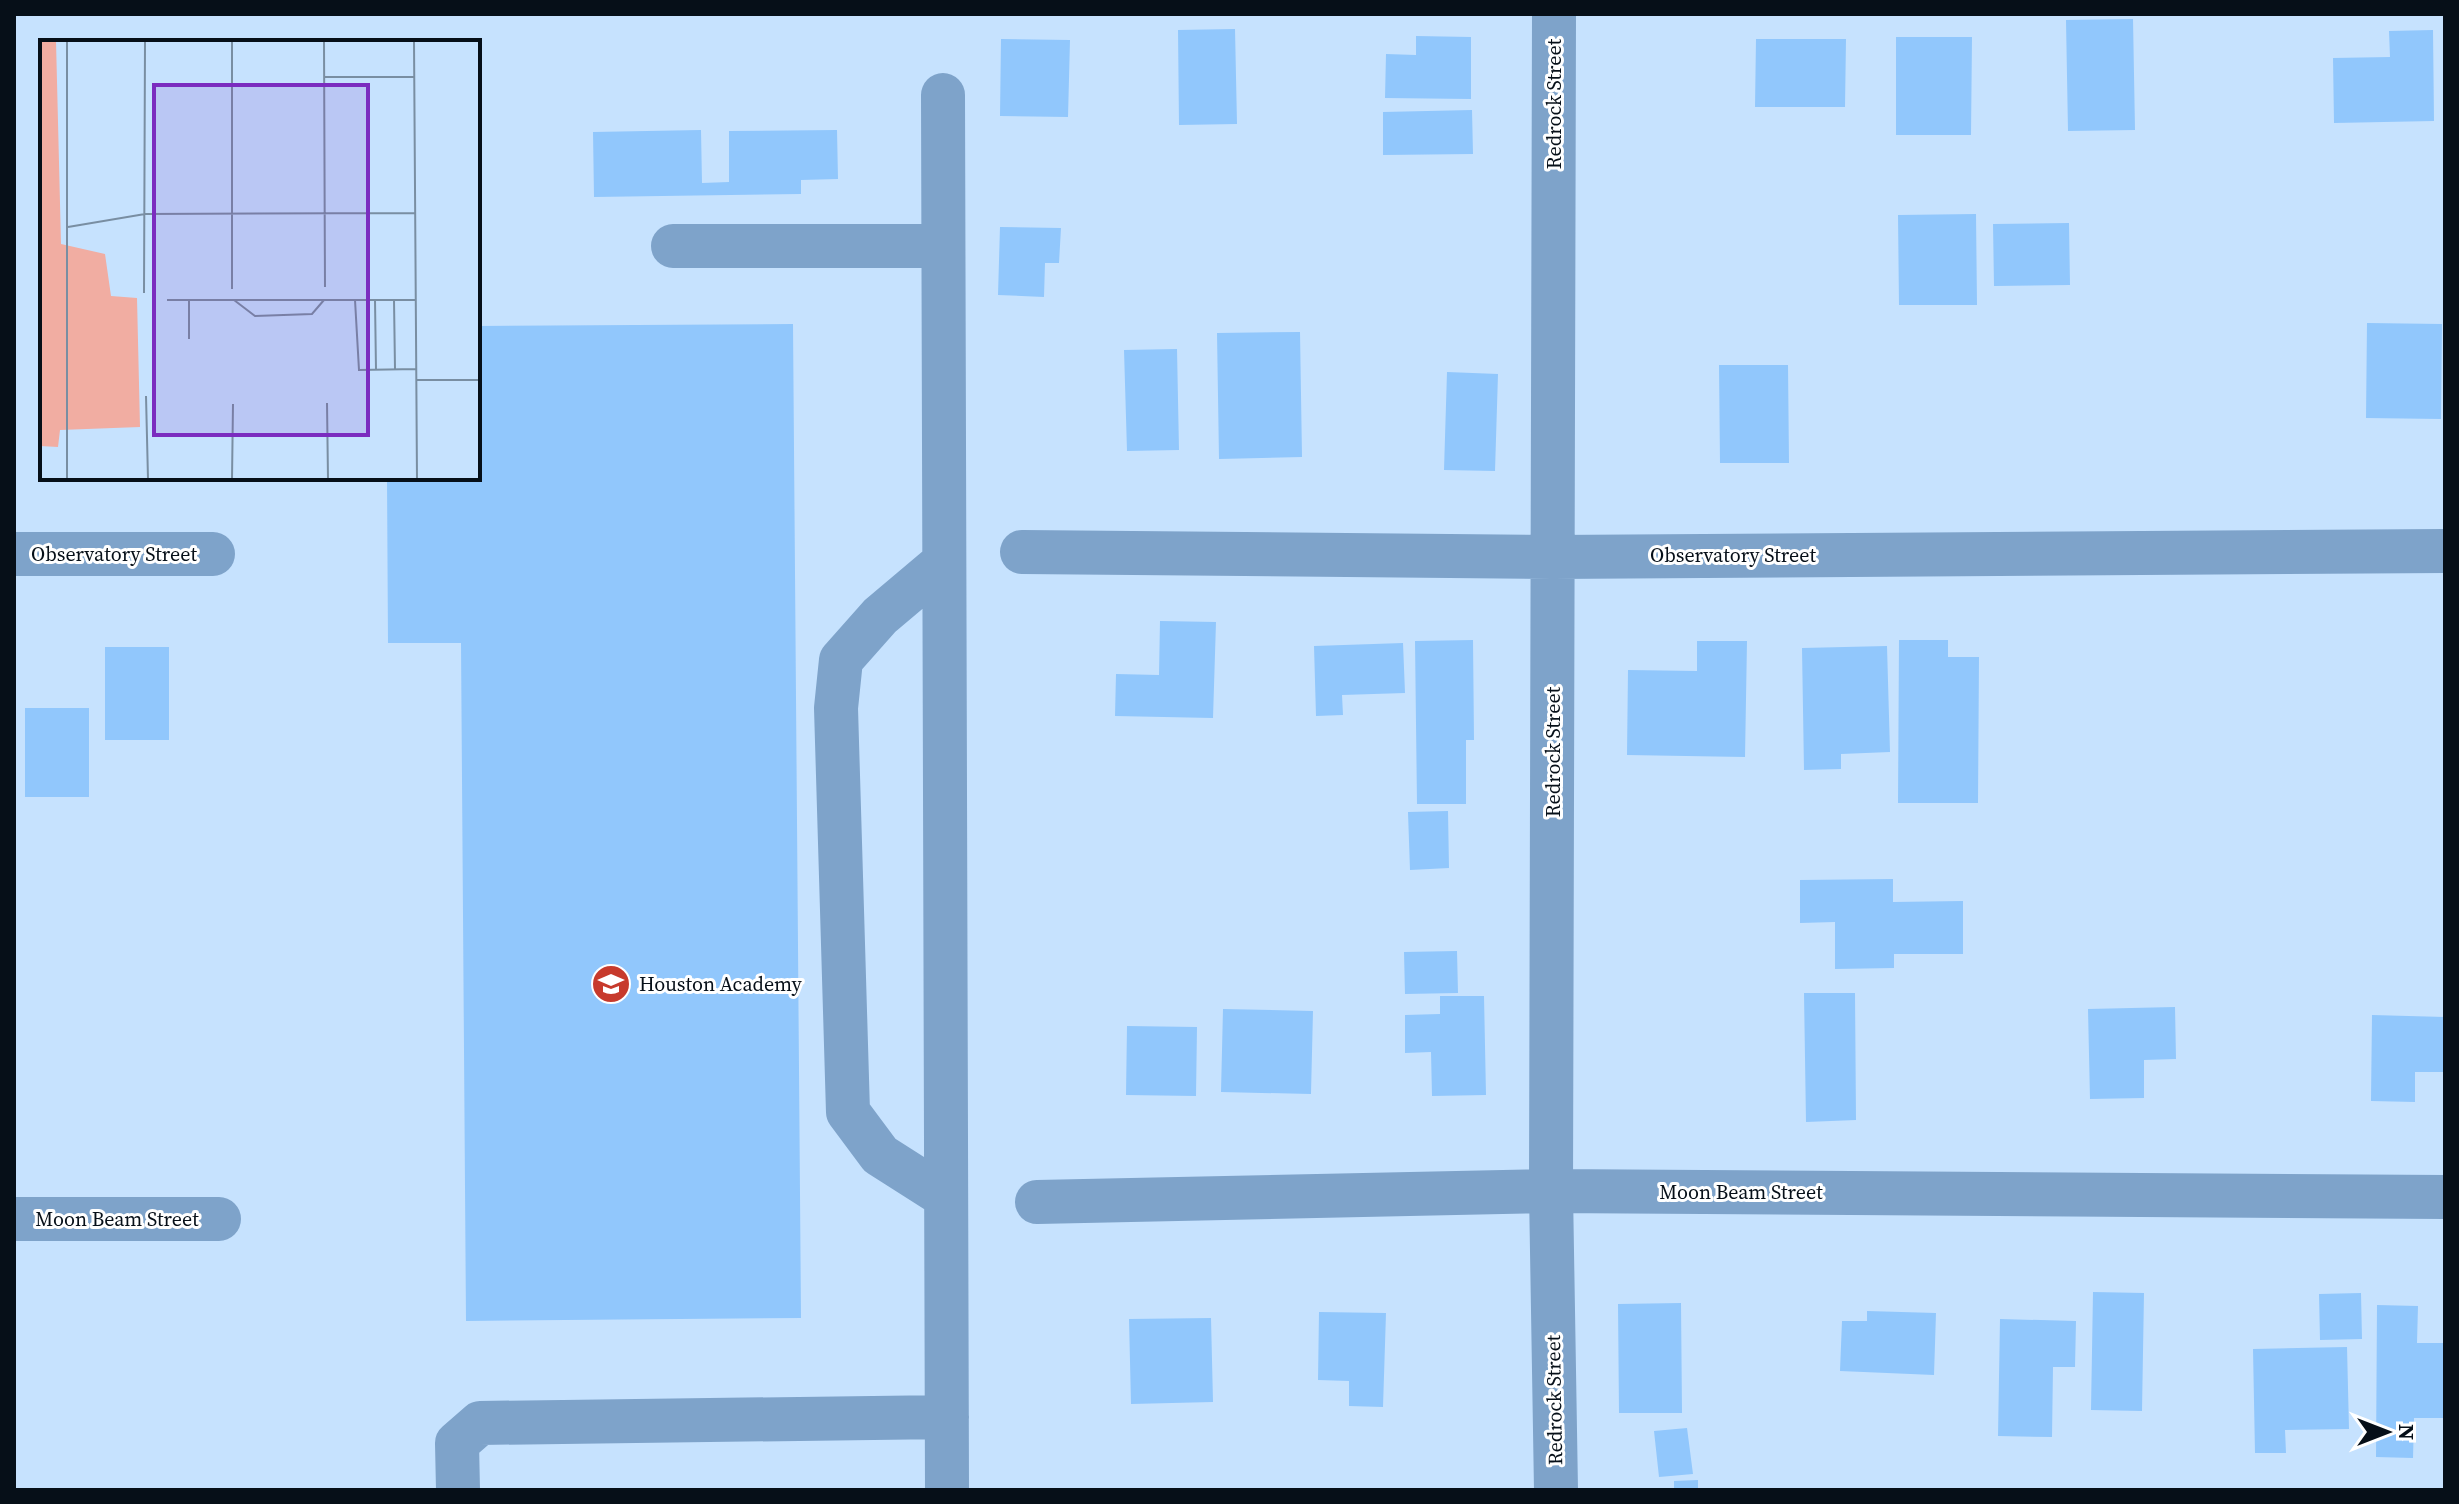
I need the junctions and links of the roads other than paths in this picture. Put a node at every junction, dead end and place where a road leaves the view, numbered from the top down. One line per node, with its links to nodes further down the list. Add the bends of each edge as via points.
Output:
1 (1554, 14): 9 (street, Redrock Street)
2 (943, 95): 4 (street)
3 (673, 246): 4 (street)
4 (943, 246): 10 (street)
5 (2445, 551): 9 (street, Observatory Street)
6 (1022, 552): 9 (street, Observatory Street)
7 (14, 554): 8 (street, Observatory Street)
8 (213, 554)
9 (1553, 557): 11 (street, Redrock Street)
10 (944, 562): 12 (street); 12 (street, via 880,616 841,660 836,708 848,1112 880,1155)
11 (1551, 1191): 13 (street, Moon Beam Street); 14 (street, Moon Beam Street); 20 (street, Redrock Street)
12 (946, 1197): 17 (street)
13 (2445, 1197)
14 (1037, 1202)
15 (14, 1219): 16 (street, Moon Beam Street)
16 (219, 1219)
17 (947, 1417): 18 (street, via 480,1423 457,1443); 19 (street)
18 (458, 1490)
19 (947, 1490)
20 (1556, 1490)

